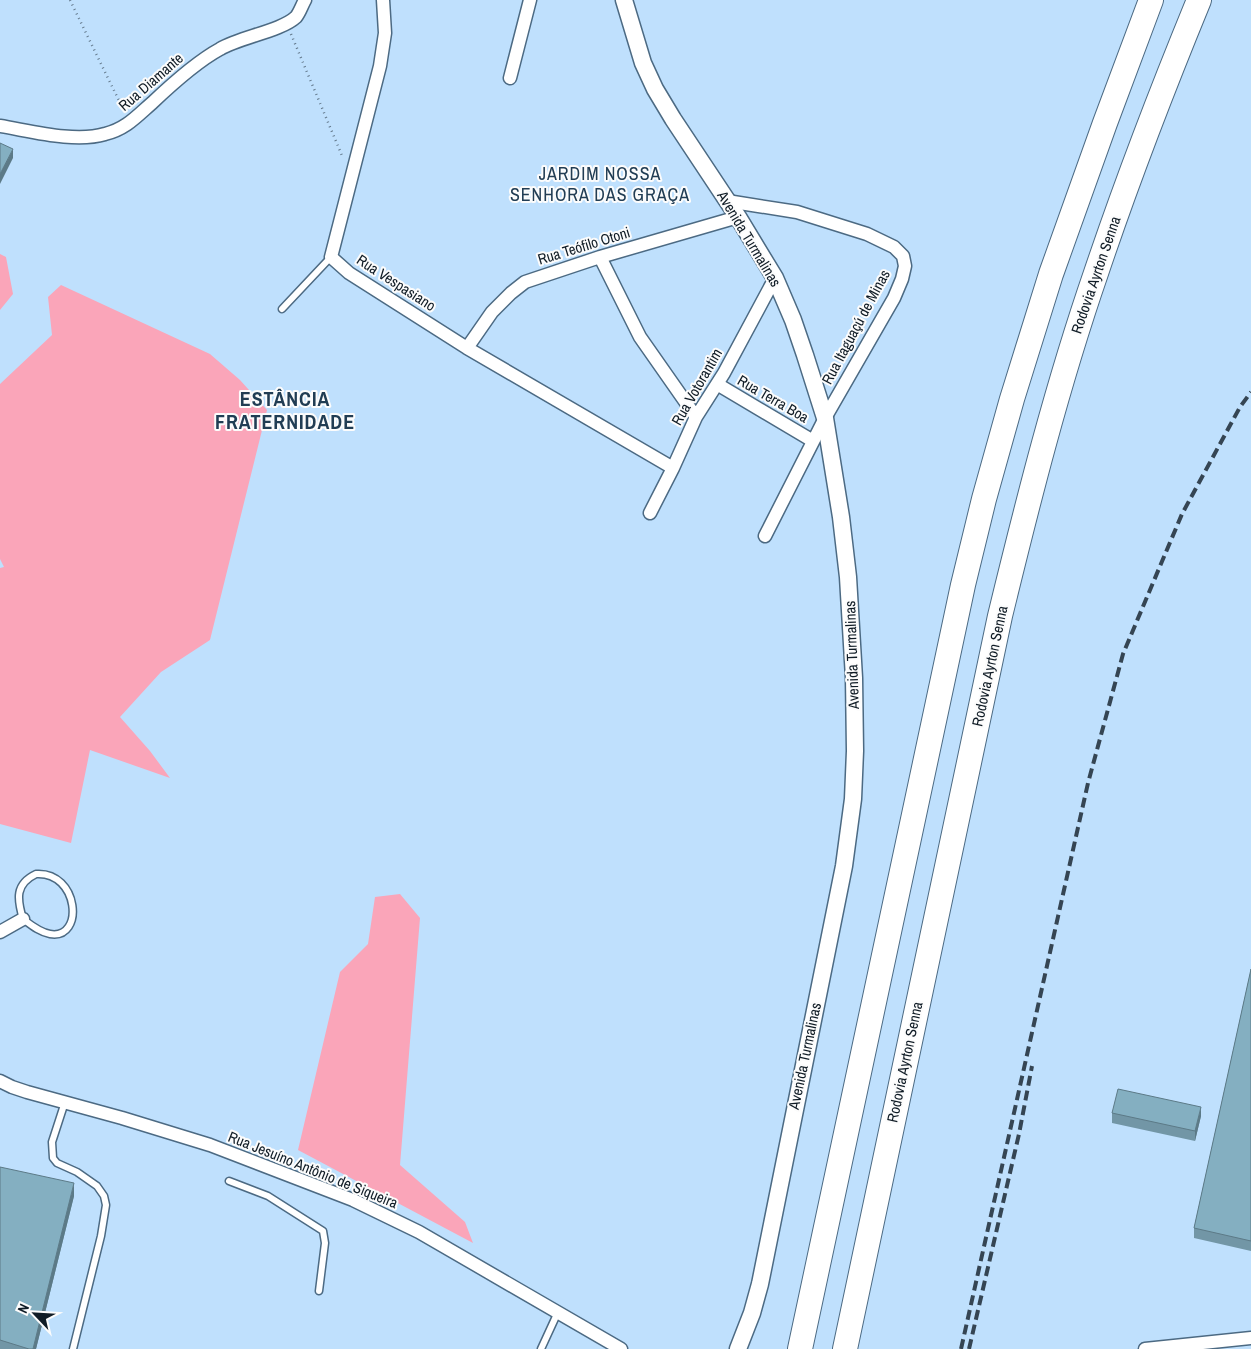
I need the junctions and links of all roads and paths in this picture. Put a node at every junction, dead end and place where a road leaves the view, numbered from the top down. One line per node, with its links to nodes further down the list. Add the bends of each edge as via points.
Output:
1 (70, 0): 10 (path)
2 (305, 0): 8 (street, via 297,15)
3 (383, 0): 12 (street, via 380,66)
4 (530, 0): 9 (street)
5 (624, 0): 13 (street, Avenida Turmalinas, via 642,63 655,89)
6 (1152, 0): 39 (highway, via 1051,274 984,498)
7 (1199, 0): 40 (highway, Rodovia Ayrton Senna, via 1096,273 1025,514 1000,616)
8 (287, 24): 10 (street, Rua Diamante, via 221,48 152,102); 12 (path)
9 (510, 78)
10 (130, 124): 11 (street, Rua Diamante, via 105,134 83,137)
11 (0, 126)
12 (351, 178): 16 (street)
13 (727, 201): 14 (street, Avenida Turmalinas); 22 (street, Rua Itaguaçú de Minas, via 806,215 882,241 903,256 904,272 894,298)
14 (738, 217): 15 (street, Rua Teófilo Otoni); 17 (street, Avenida Turmalinas)
15 (600, 256): 19 (street, Rua Teófilo Otoni, via 525,282 492,312); 21 (street, via 640,336)
16 (331, 257): 18 (lane); 19 (street, Rua Vespasiano, via 349,273)
17 (775, 278): 20 (street, Rua Votorantim); 22 (street, Avenida Turmalinas, via 806,355)
18 (282, 309)
19 (467, 348): 24 (street, Rua Vespasiano)
20 (717, 384): 21 (street, Rua Votorantim); 23 (street, Rua Terra Boa)
21 (696, 417): 24 (street, Rua Votorantim)
22 (824, 418): 23 (street); 38 (street, Avenida Turmalinas, via 848,577 854,686 853,799 839,893 760,1284)
23 (813, 441): 26 (street)
24 (673, 468): 25 (street, Rua Votorantim)
25 (650, 513)
26 (765, 536)
27 (22, 919): 27 (lane, via 41,931 60,933 67,928 74,912 72,898 62,883 53,877 36,874 22,884 19,894); 28 (street)
28 (0, 932)
29 (0, 1080): 30 (street, Rua Jesuíno Antônio de Siqueira, via 12,1087)
30 (65, 1102): 33 (street, Rua Jesuíno Antônio de Siqueira, via 219,1148 354,1200 419,1232); 35 (lane, via 52,1142 53,1158 97,1186 106,1205)
31 (229, 1180): 32 (lane, via 268,1196 323,1231 325,1244)
32 (319, 1291)
33 (558, 1312): 36 (lane); 37 (street, Rua Jesuíno Antônio de Siqueira)
34 (1251, 1338): 41 (street)
35 (73, 1349)
36 (541, 1349)
37 (621, 1349)
38 (738, 1349)
39 (800, 1349)
40 (845, 1349)
41 (1145, 1349)

